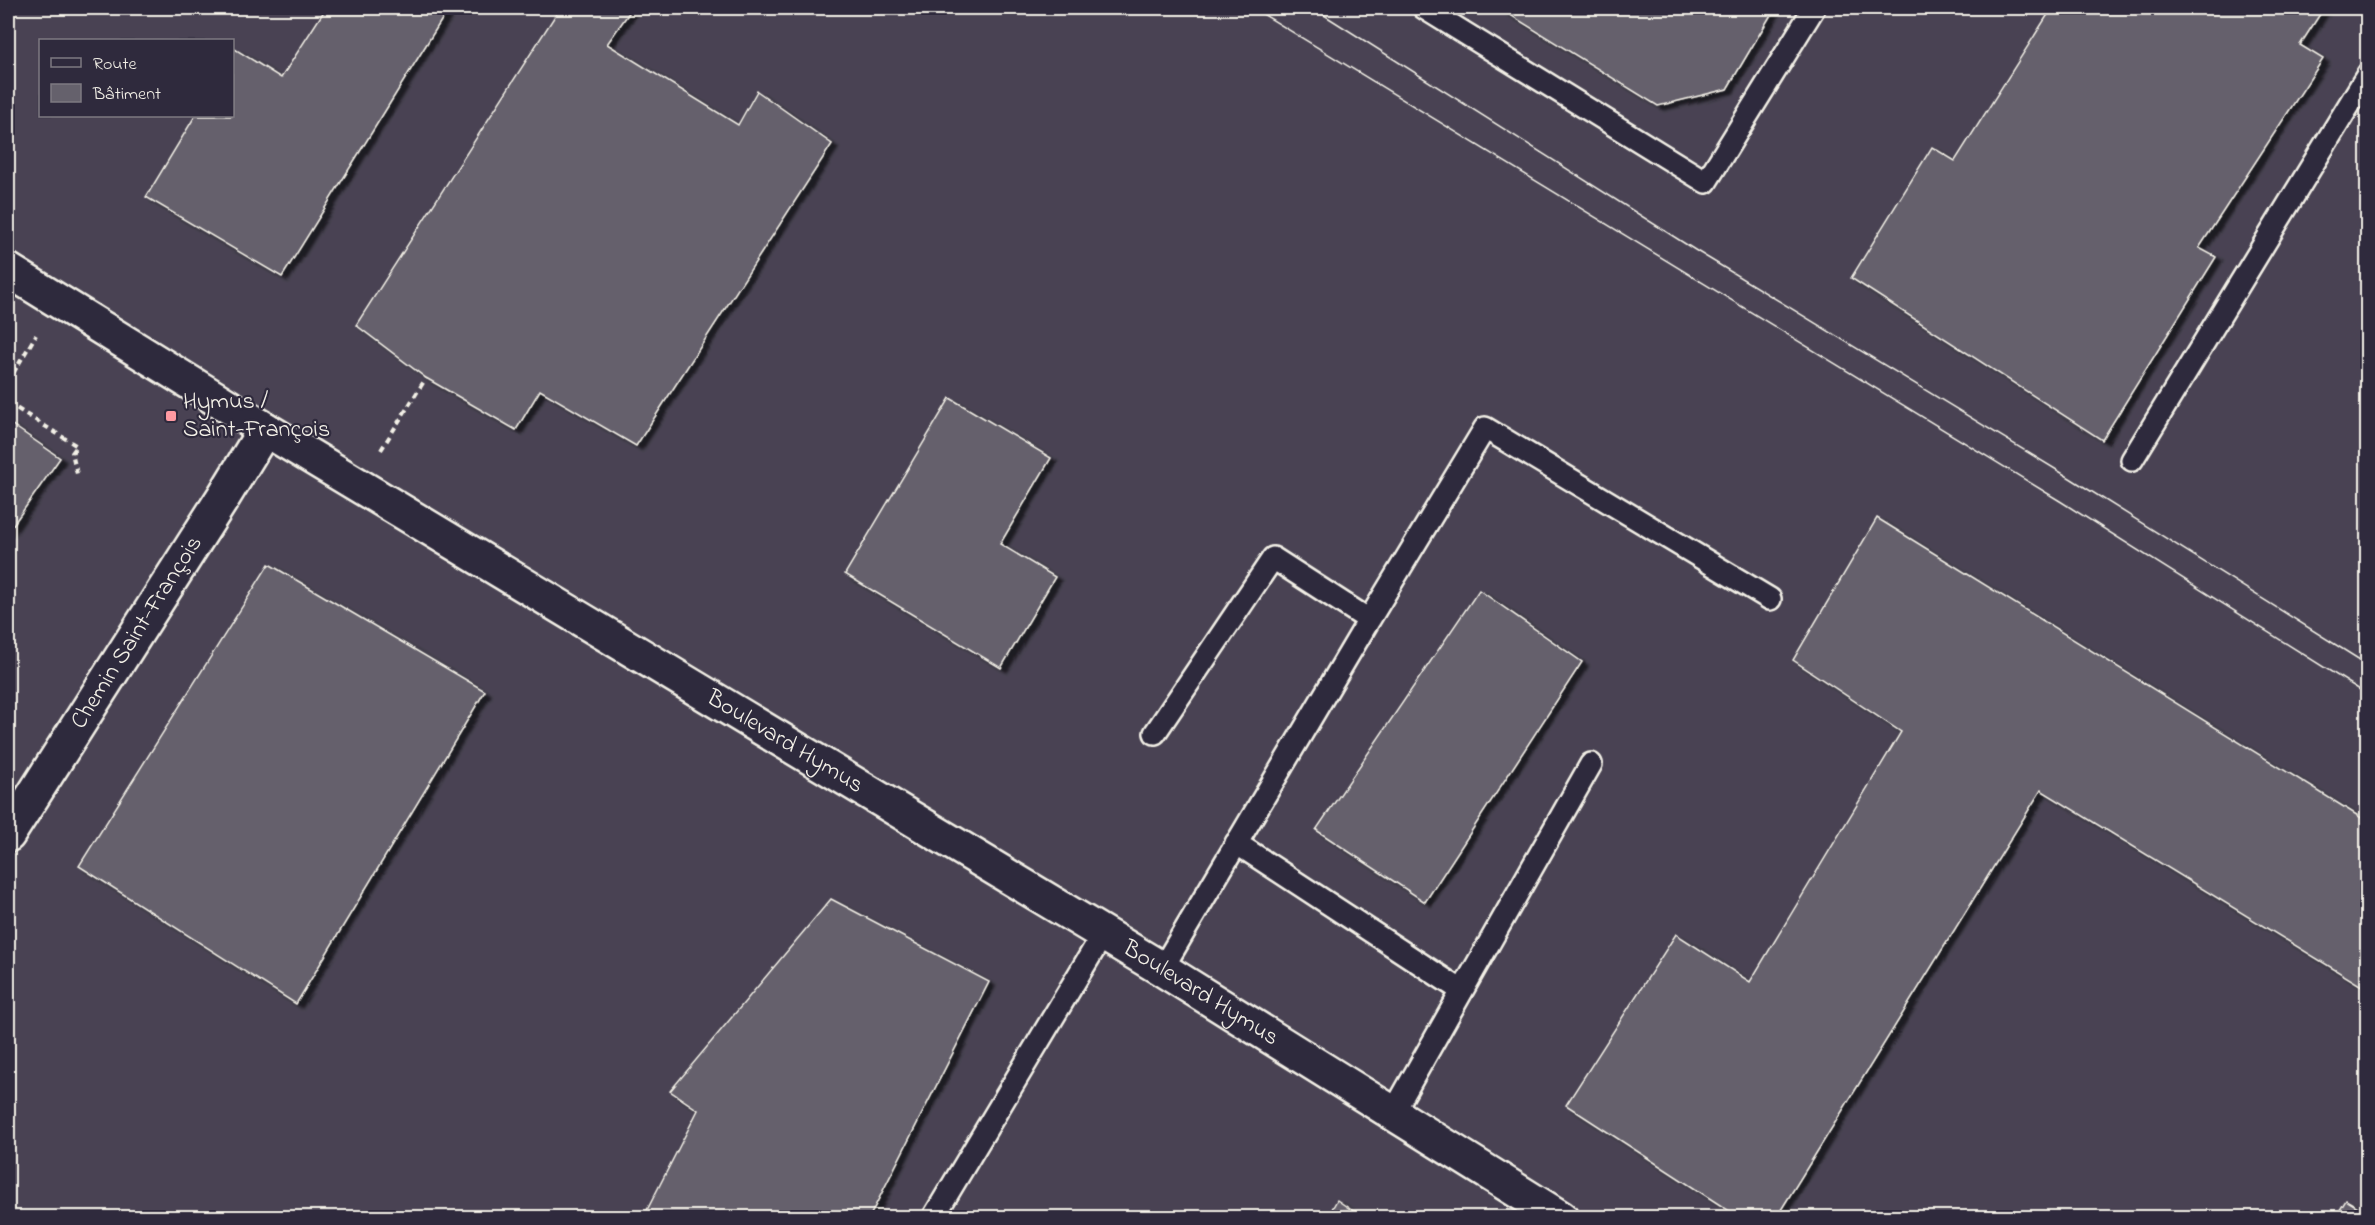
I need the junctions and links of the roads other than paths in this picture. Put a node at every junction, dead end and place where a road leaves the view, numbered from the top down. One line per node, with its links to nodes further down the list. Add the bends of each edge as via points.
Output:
1 (1424, 8): 2 (lane, via 1706,182)
2 (1814, 8)
3 (2367, 74): 6 (lane)
4 (8, 270): 5 (street, Boulevard Hymus)
5 (265, 429): 11 (street, Chemin Saint-François); 13 (street, Boulevard Hymus)
6 (2132, 460)
7 (1770, 599): 8 (lane, via 1485,428)
8 (1369, 620): 9 (lane, via 1273,558); 12 (lane)
9 (1155, 733)
10 (1591, 764): 15 (lane)
11 (8, 835)
12 (1236, 843): 14 (lane); 15 (lane)
13 (1103, 934): 14 (street, Boulevard Hymus); 17 (lane)
14 (1162, 969): 16 (street, Boulevard Hymus)
15 (1462, 991): 16 (lane)
16 (1393, 1113): 18 (street, Boulevard Hymus)
17 (933, 1218)
18 (1561, 1218)

